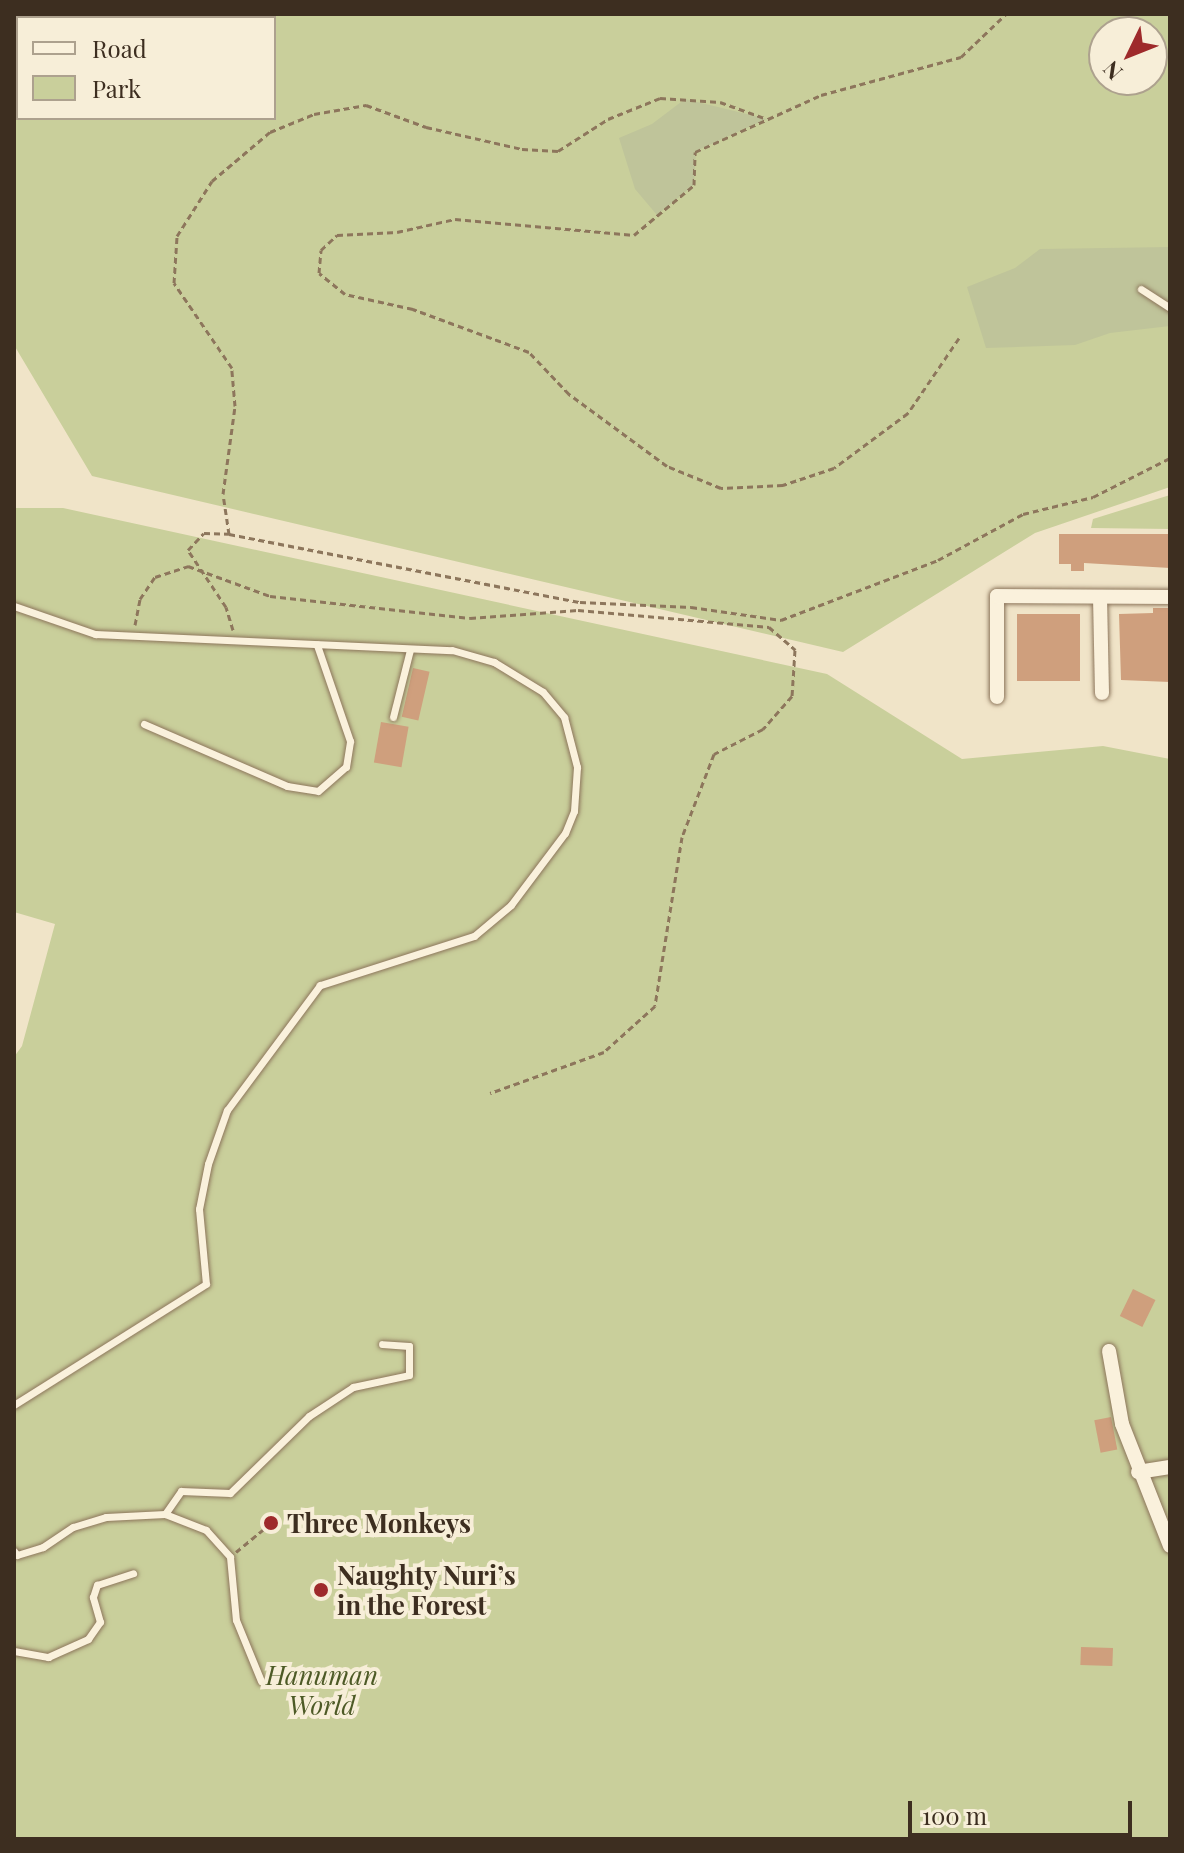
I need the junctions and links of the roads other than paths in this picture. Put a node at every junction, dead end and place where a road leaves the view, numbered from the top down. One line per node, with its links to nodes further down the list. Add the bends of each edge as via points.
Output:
1 (1141, 289): 2 (lane)
2 (1170, 308)
3 (1100, 597): 4 (street); 8 (street); 9 (street, via 997,596)
4 (1170, 597)
5 (14, 606): 6 (lane, via 95,634)
6 (317, 645): 7 (lane); 11 (lane, via 350,741 346,767 318,791 287,786)
7 (410, 650): 10 (lane); 14 (lane, via 452,650 494,662 543,692 564,717 577,767 574,811 565,833 511,905 474,936 320,985 227,1110 199,1209 206,1284)
8 (1102, 693)
9 (997, 697)
10 (393, 717)
11 (144, 724)
12 (382, 1344): 17 (lane, via 409,1346 409,1375 353,1387 309,1416 230,1493 181,1491)
13 (1109, 1351): 16 (street, via 1122,1424)
14 (14, 1405)
15 (1170, 1467): 16 (street)
16 (1138, 1472): 18 (street)
17 (165, 1514): 19 (lane, via 106,1517); 22 (lane, via 206,1530 230,1557 236,1620)
18 (1170, 1546)
19 (15, 1555)
20 (133, 1573): 21 (lane, via 97,1585 93,1597 100,1622 88,1639 48,1657)
21 (14, 1651)
22 (261, 1681)

